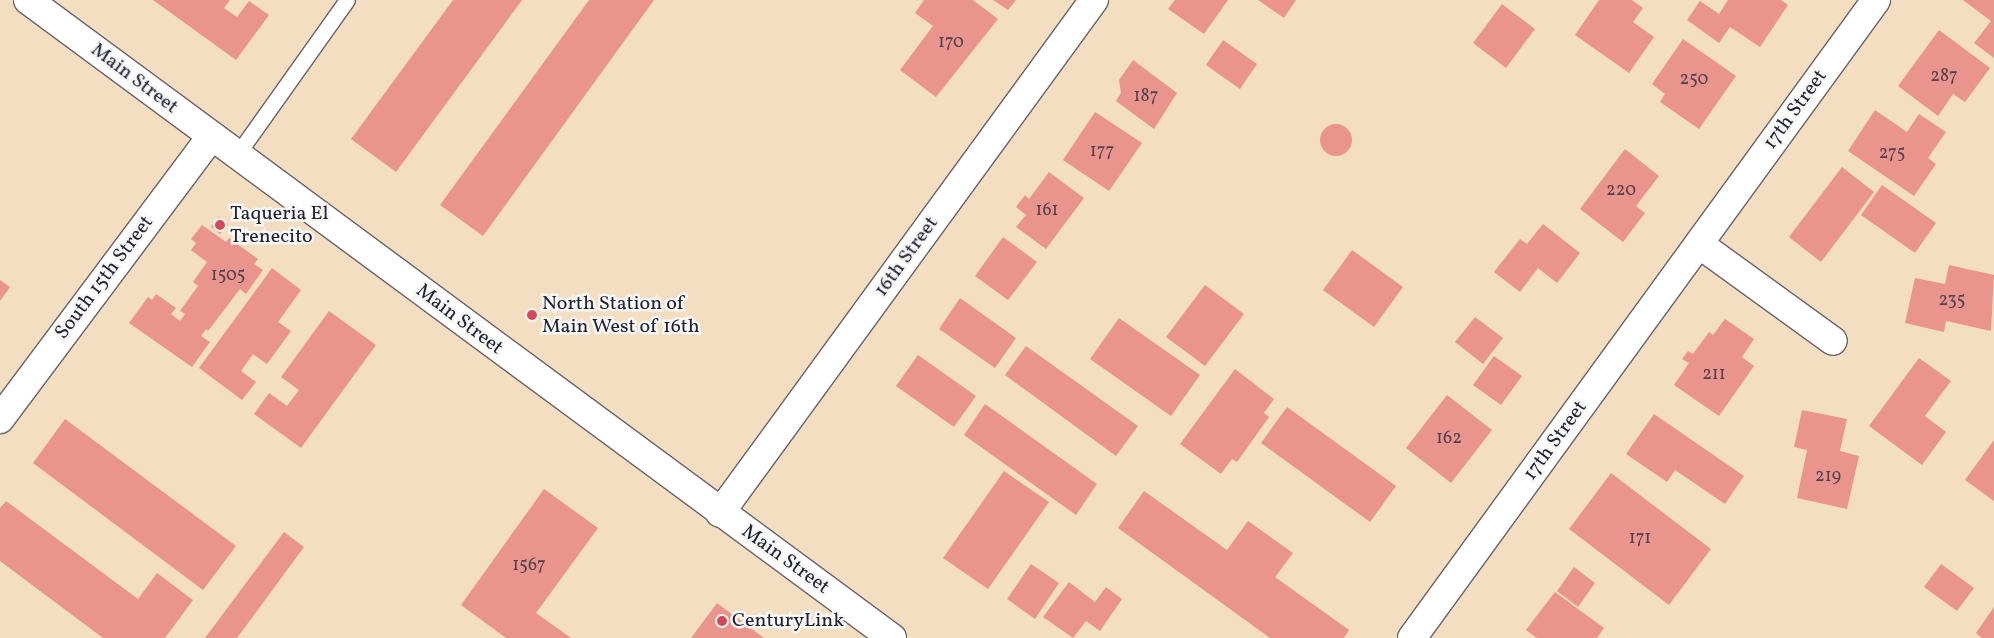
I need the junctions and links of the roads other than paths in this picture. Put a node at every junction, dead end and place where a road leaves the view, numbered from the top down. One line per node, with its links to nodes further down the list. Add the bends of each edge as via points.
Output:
1 (28, 0): 5 (street, Main Street)
2 (348, 0): 6 (lane)
3 (1094, 0): 10 (street, 16th Street)
4 (1876, 0): 7 (street, 17th Street)
5 (211, 137): 6 (street, Main Street); 9 (street, South 15th Street)
6 (236, 156): 10 (street, Main Street)
7 (1699, 244): 8 (street); 12 (street, 17th Street)
8 (1833, 341)
9 (0, 419)
10 (720, 513): 11 (street, Main Street)
11 (892, 638)
12 (1412, 638)

